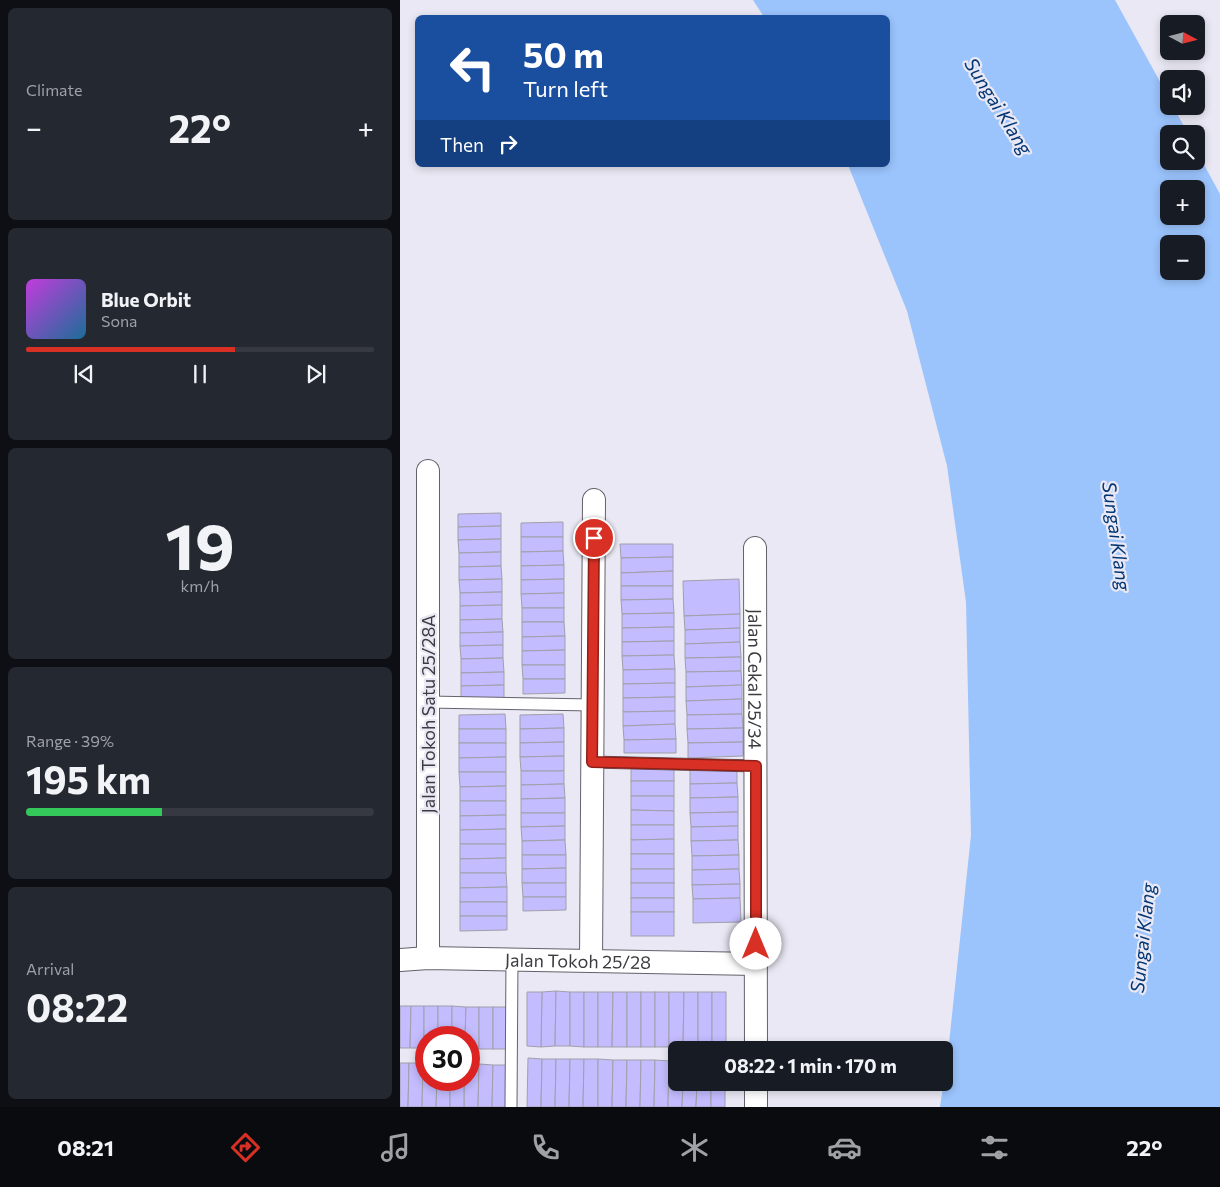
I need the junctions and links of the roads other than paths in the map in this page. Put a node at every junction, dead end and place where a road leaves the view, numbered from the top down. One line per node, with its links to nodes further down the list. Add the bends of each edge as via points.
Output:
1 (428, 470): 4 (street, Jalan Tokoh Satu 25/28A)
2 (594, 500): 5 (street)
3 (755, 548): 7 (street, Jalan Cekal 25/34)
4 (428, 702): 5 (lane); 8 (street, Jalan Tokoh Satu 25/28A)
5 (592, 705): 6 (street)
6 (592, 762): 7 (lane); 11 (street)
7 (756, 766): 12 (street, Jalan Cekal 25/34)
8 (428, 958): 9 (street, Jalan Tokoh 25/28); 10 (street, Jalan Tokoh 25/28)
9 (512, 959): 11 (street, Jalan Tokoh 25/28); 15 (lane)
10 (400, 960)
11 (591, 961): 12 (street, Jalan Tokoh 25/28)
12 (756, 964): 13 (street, Jalan Cekal 25/34)
13 (756, 1041)
14 (756, 1091): 16 (street)
15 (511, 1107)
16 (756, 1107)

